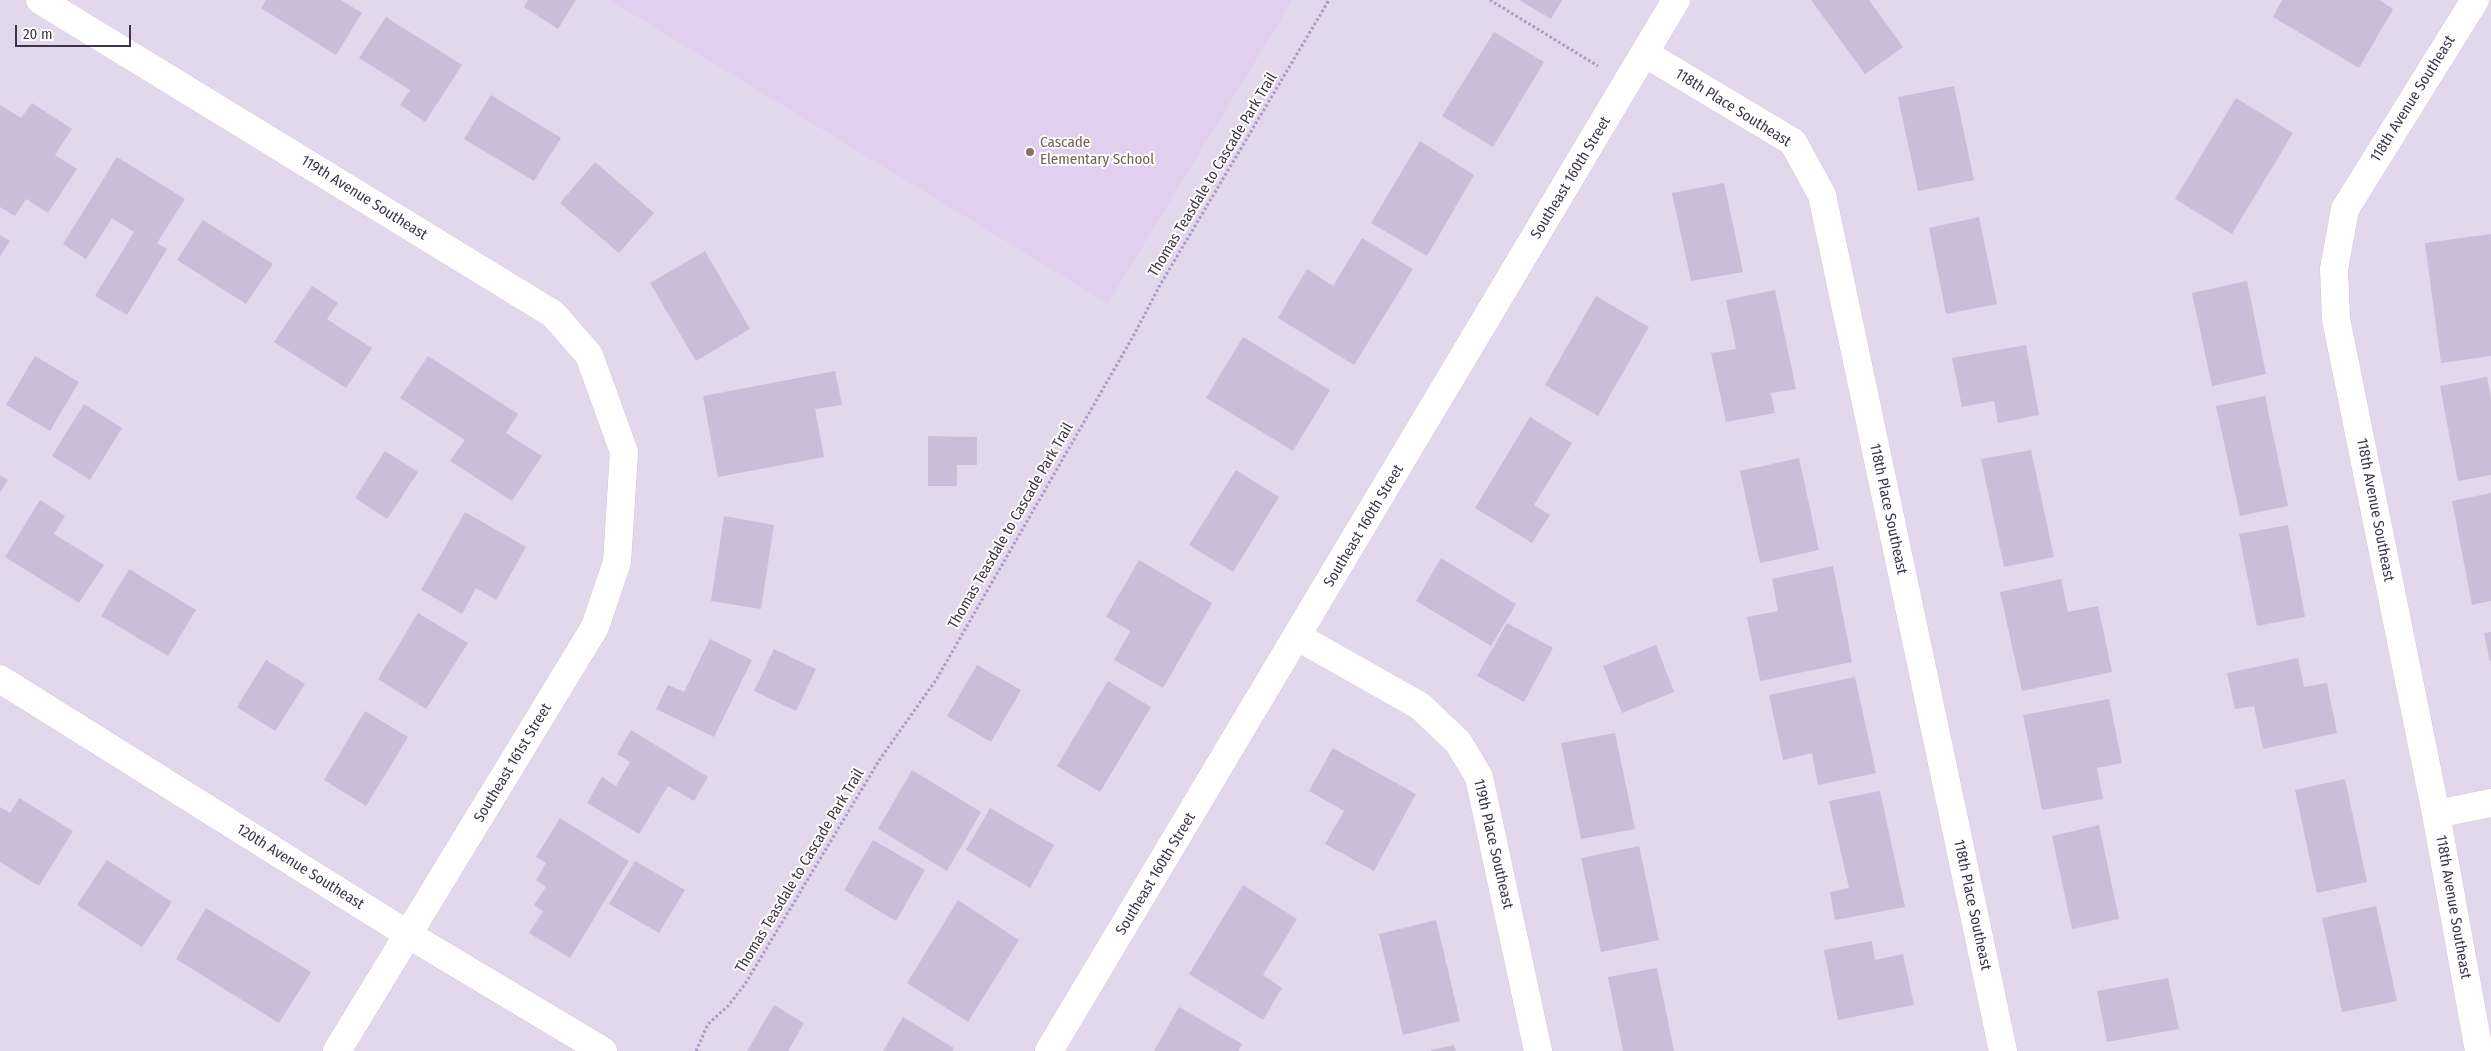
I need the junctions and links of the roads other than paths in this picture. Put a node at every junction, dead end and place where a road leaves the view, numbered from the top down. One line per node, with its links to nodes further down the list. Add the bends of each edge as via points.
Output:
1 (40, 0): 5 (street, 119th Avenue Southeast, via 553,314 589,355)
2 (1676, 0): 4 (street, Southeast 160th Street)
3 (2474, 0): 9 (street, 118th Avenue Southeast, via 2345,209 2334,269 2336,318)
4 (1644, 53): 6 (street, Southeast 160th Street); 15 (street, 118th Place Southeast, via 1793,142 1822,195)
5 (624, 452): 10 (street, Southeast 161st Street, via 617,562 595,627)
6 (1298, 637): 13 (street, Southeast 160th Street); 14 (street, 119th Place Southeast, via 1420,706 1458,742 1479,777)
7 (0, 679): 10 (street, 120th Avenue Southeast)
8 (2491, 803): 9 (street)
9 (2436, 814): 16 (street, 118th Avenue Southeast)
10 (409, 935): 11 (street, Southeast 161st Street); 12 (street, 120th Avenue Southeast)
11 (337, 1051)
12 (603, 1051)
13 (1049, 1051)
14 (1538, 1051)
15 (2003, 1051)
16 (2479, 1051)

